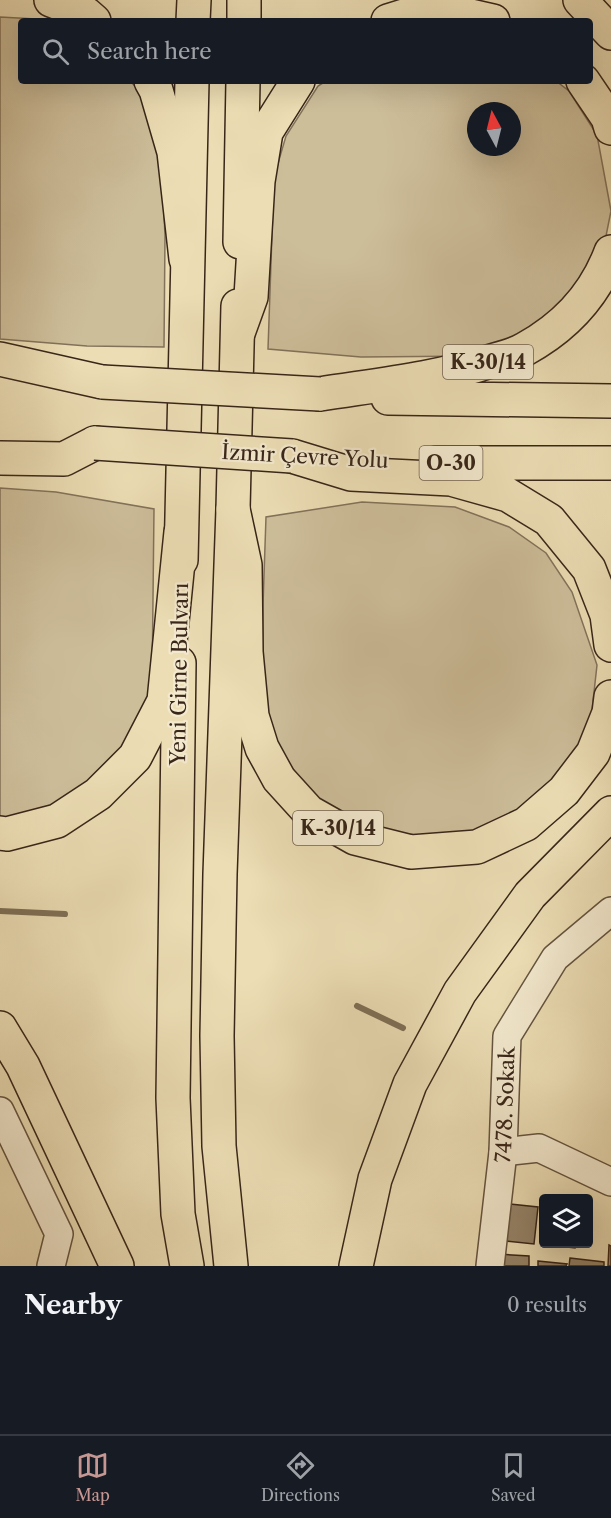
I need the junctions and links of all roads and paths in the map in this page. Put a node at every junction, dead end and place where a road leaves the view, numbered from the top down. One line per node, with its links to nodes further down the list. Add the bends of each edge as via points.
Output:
1 (51, 0): 5 (main road)
2 (194, 0): 6 (main road)
3 (244, 0): 7 (main road)
4 (580, 0): 10 (main road)
5 (91, 18)
6 (194, 18)
7 (244, 18)
8 (398, 18): 9 (main road, via 457,13)
9 (480, 18)
10 (611, 33)
11 (153, 84): 18 (main road, via 174,152)
12 (192, 84): 18 (main road, Yeni Girne Bulvarı)
13 (243, 84): 19 (main road)
14 (296, 84): 19 (main road, via 267,132 258,181 251,297)
15 (585, 84): 16 (main road)
16 (611, 128)
17 (611, 252): 23 (main road, K-30/14, via 582,305 524,350 456,372)
18 (186, 259): 31 (main road, Yeni Girne Bulvarı)
19 (238, 333): 30 (main road)
20 (0, 359): 22 (main road)
21 (0, 373): 22 (main road)
22 (102, 382): 23 (main road, bridge)
23 (320, 394): 24 (main road, via 426,400)
24 (611, 401)
25 (0, 436): 26 (main road, İzmir Çevre Yolu / O-30)
26 (95, 443): 27 (main road, İzmir Çevre Yolu / O-30, bridge); 28 (main road, via 64,459)
27 (292, 456): 29 (main road, İzmir Çevre Yolu / O-30, via 464,464); 32 (main road, via 351,474 451,479 508,495 549,520 589,569 608,615)
28 (0, 458)
29 (611, 463)
30 (233, 509): 33 (main road, K-30/14, via 245,565 246,652 252,716 262,748 279,779 309,812 355,838 411,852 477,847 526,824 564,791 593,753); 47 (main road, via 217,1036 219,1146)
31 (181, 532): 35 (main road, via 164,701 135,758 98,794 57,821); 46 (main road, Yeni Girne Bulvarı, via 173,1098 178,1214)
32 (611, 645)
33 (611, 697)
34 (611, 813): 48 (main road, via 530,895 460,992 410,1084 375,1179)
35 (0, 833)
36 (611, 911): 39 (street, 7478. Sokak, via 555,958 507,1036)
37 (0, 1028): 45 (main road, via 23,1066)
38 (0, 1111): 40 (street)
39 (503, 1152): 41 (street, via 539,1148); 49 (street, 7478. Sokak)
40 (10, 1153): 42 (street)
41 (611, 1182)
42 (59, 1234): 43 (street); 44 (street)
43 (51, 1266)
44 (73, 1266)
45 (117, 1266)
46 (187, 1266)
47 (231, 1266)
48 (356, 1266)
49 (490, 1266)

